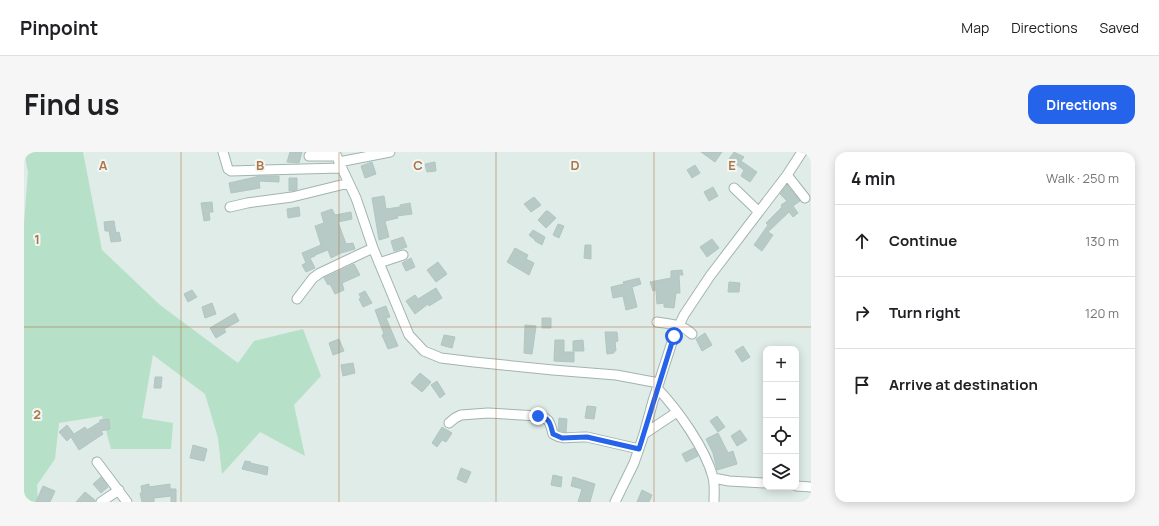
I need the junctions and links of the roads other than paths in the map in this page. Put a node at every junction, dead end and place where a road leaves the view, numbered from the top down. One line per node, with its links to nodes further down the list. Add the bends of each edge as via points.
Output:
1 (223, 152): 5 (street, via 231,171)
2 (390, 152): 5 (street)
3 (802, 152): 6 (street)
4 (309, 156): 5 (street)
5 (338, 160): 7 (street)
6 (787, 175): 9 (street); 11 (street)
7 (350, 184): 10 (street); 12 (street)
8 (734, 188): 11 (street)
9 (805, 198)
10 (230, 207)
11 (758, 211): 17 (street, via 697,294)
12 (373, 248): 14 (street); 15 (street, via 320,273 313,278)
13 (403, 255): 14 (street)
14 (379, 263): 19 (street, via 409,334 424,352 441,358 474,362 631,377)
15 (298, 299)
16 (657, 322): 17 (street)
17 (679, 326): 18 (street); 19 (street)
18 (692, 334)
19 (658, 386): 20 (street); 22 (street)
20 (677, 412): 22 (street); 25 (street, via 697,443)
21 (449, 423): 23 (street, via 461,415 488,413 538,416 549,420 553,434 562,438 587,437)
22 (644, 434): 23 (street)
23 (639, 449): 32 (street)
24 (98, 462): 29 (street)
25 (713, 478): 26 (street); 33 (street)
26 (763, 483)
27 (799, 486): 28 (street)
28 (811, 487)
29 (119, 490): 30 (street); 31 (street)
30 (101, 502)
31 (127, 502)
32 (615, 502)
33 (714, 502)

